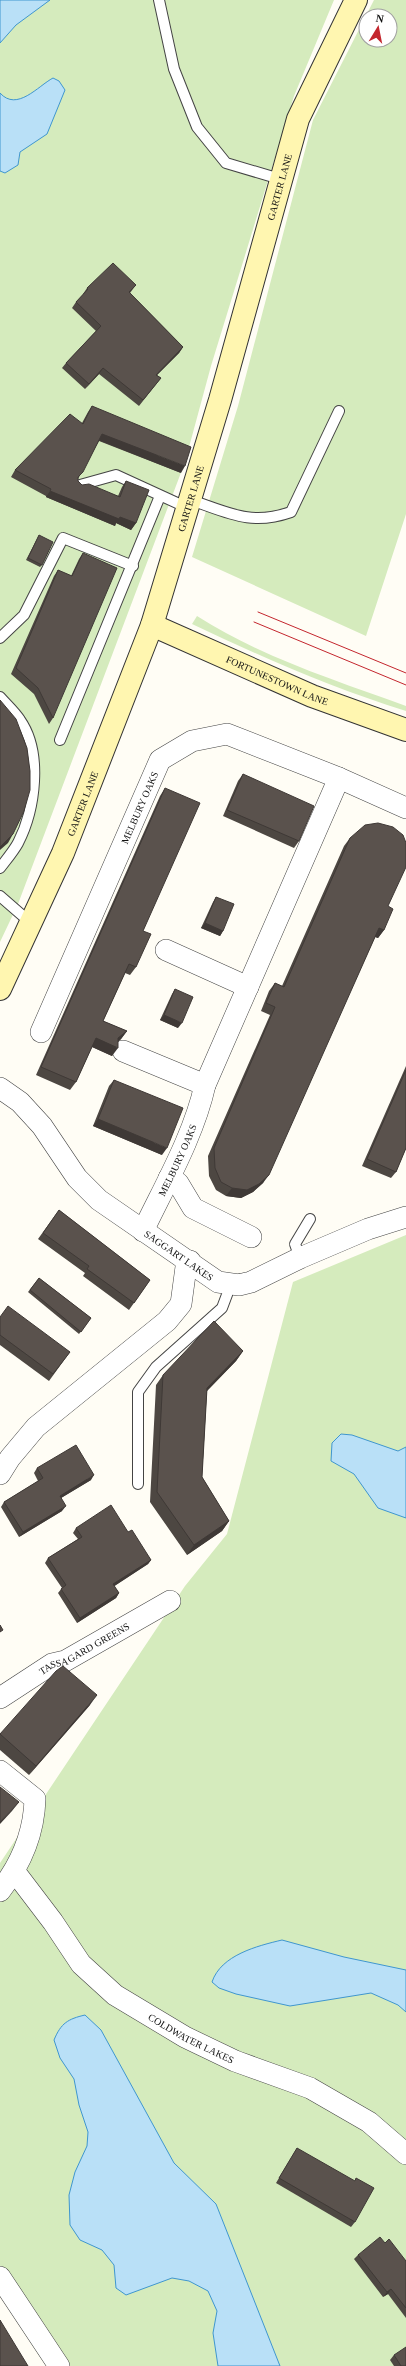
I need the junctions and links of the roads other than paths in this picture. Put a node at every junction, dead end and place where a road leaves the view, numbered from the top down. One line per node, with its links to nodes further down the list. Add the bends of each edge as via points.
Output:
1 (159, 0): 3 (lane, via 174,70 196,127 226,164)
2 (356, 0): 3 (street, GARTER LANE, via 298,119)
3 (280, 178): 7 (street, GARTER LANE)
4 (339, 411): 7 (lane, via 291,512 272,519 239,517)
5 (80, 485): 6 (lane, via 116,475)
6 (160, 496): 7 (lane); 8 (lane)
7 (189, 504): 9 (street, GARTER LANE)
8 (133, 566): 10 (lane, via 64,538 24,615); 13 (lane)
9 (152, 625): 12 (street, FORTUNESTOWN LANE, via 312,696); 18 (street, GARTER LANE, via 63,852)
10 (0, 638)
11 (0, 697): 16 (lane, via 21,721 31,747 35,776 33,798 18,843)
12 (406, 730)
13 (60, 740)
14 (339, 778): 15 (street, MELBURY OAKS); 20 (street, MELBURY OAKS); 22 (street, MELBURY OAKS, via 227,734 192,741 160,760)
15 (406, 808)
16 (0, 868)
17 (0, 896): 18 (lane)
18 (31, 923): 21 (street, GARTER LANE)
19 (166, 950): 20 (street)
20 (248, 987): 24 (street, MELBURY OAKS)
21 (0, 989)
22 (41, 1032)
23 (124, 1051): 24 (street)
24 (205, 1085): 26 (street, MELBURY OAKS, via 201,1104)
25 (0, 1088): 29 (street, SAGGART LAKES, via 20,1102 42,1126 77,1178 99,1200)
26 (169, 1178): 29 (street, MELBURY OAKS); 30 (street, via 178,1183 193,1208)
27 (406, 1218): 31 (street, SAGGART LAKES, via 368,1229)
28 (310, 1219): 31 (lane, via 295,1244)
29 (143, 1231): 32 (street, SAGGART LAKES)
30 (251, 1237)
31 (300, 1258): 33 (street, SAGGART LAKES, via 251,1282)
32 (190, 1261): 33 (street, SAGGART LAKES, via 218,1282); 34 (street, via 186,1268 181,1304 166,1321 36,1427)
33 (231, 1284): 35 (lane, via 222,1308 156,1367 138,1392)
34 (0, 1474)
35 (138, 1484)
36 (170, 1600): 37 (street, TASSAGARD GREENS, via 65,1661 52,1664)
37 (0, 1698)
38 (0, 1770): 39 (street, via 35,1799 30,1835)
39 (15, 1872): 40 (street); 41 (street, COLDWATER LAKES, via 81,1964 115,1995 185,2037 235,2061 310,2088 369,2122)
40 (0, 1891)
41 (406, 2154)
42 (0, 2277): 43 (street)
43 (59, 2366)

